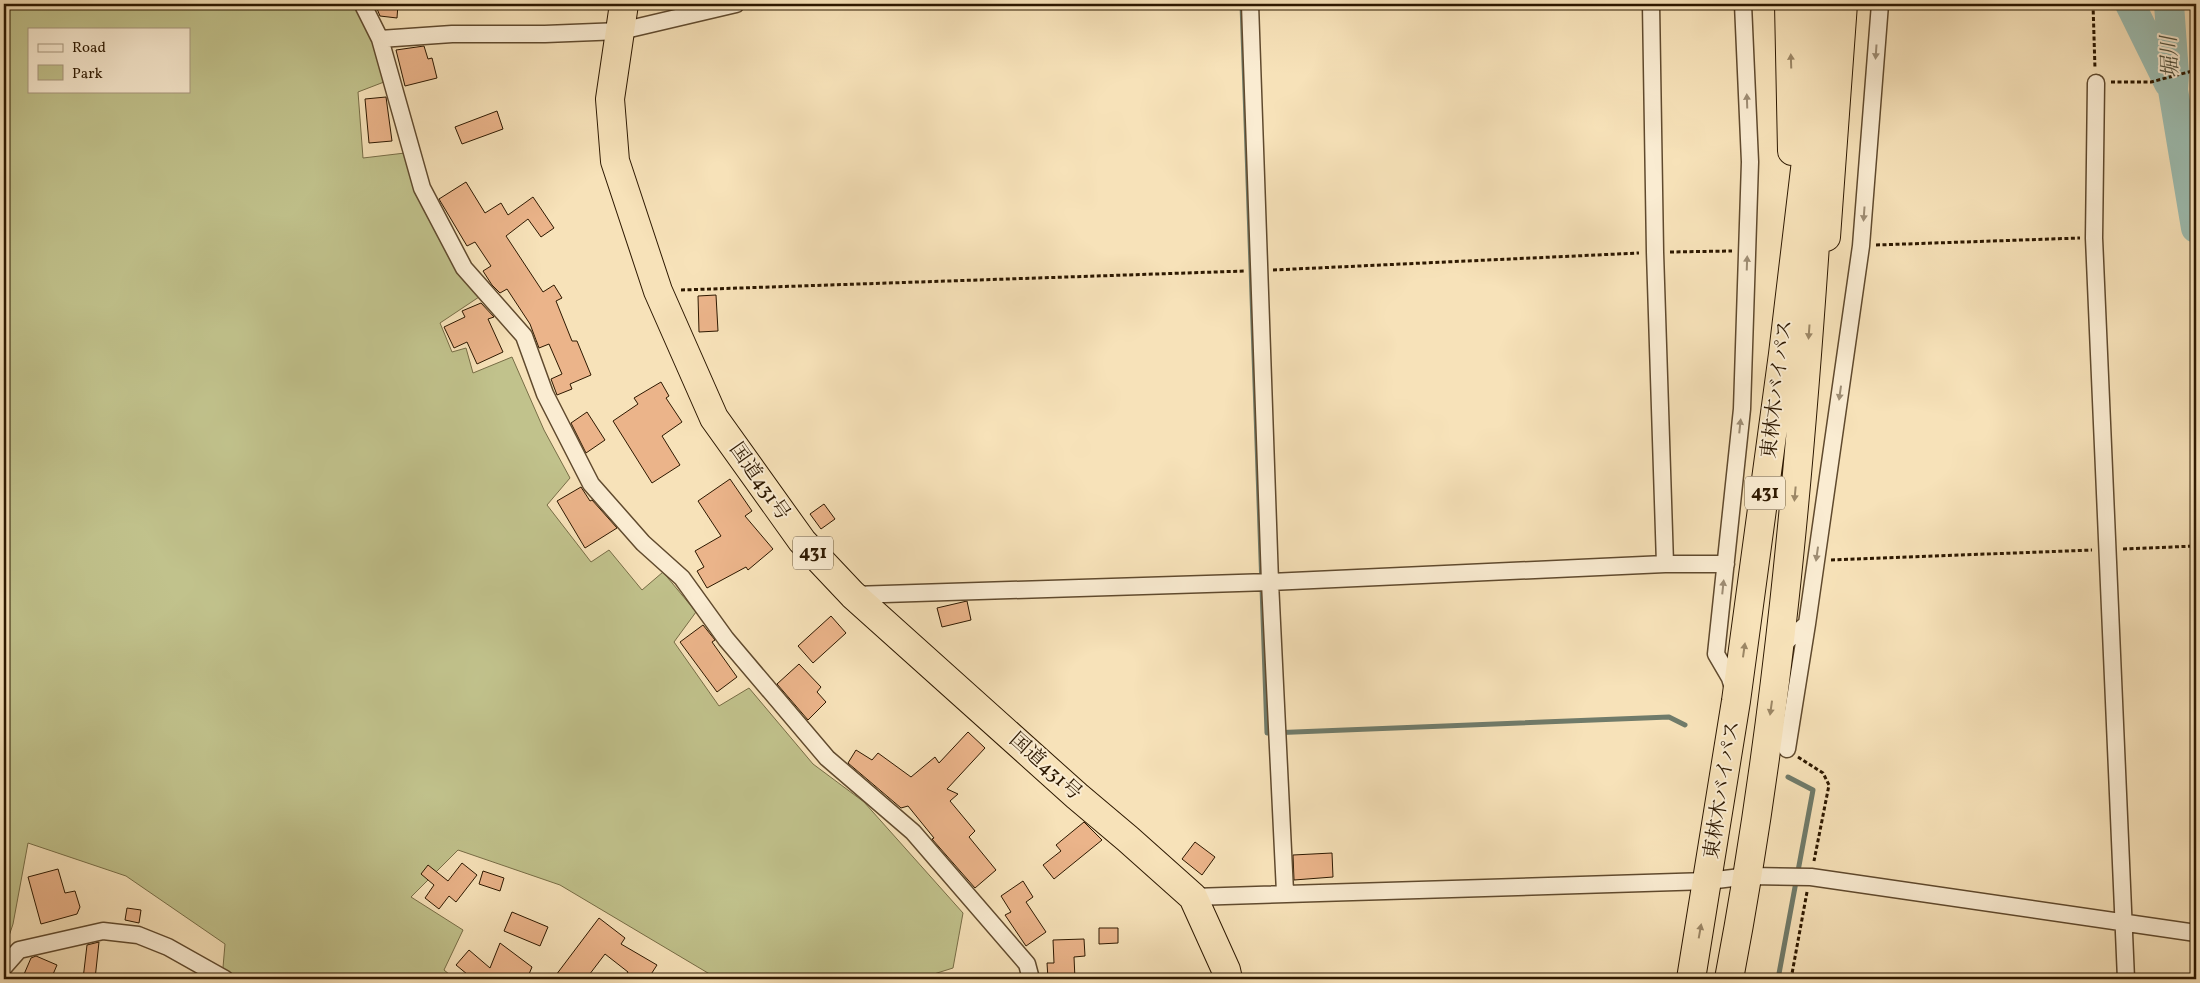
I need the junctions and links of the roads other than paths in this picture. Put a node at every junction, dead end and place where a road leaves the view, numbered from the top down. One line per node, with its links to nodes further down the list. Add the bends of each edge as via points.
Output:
1 (365, 4): 13 (street)
2 (624, 4): 12 (highway, 国道431号 / 431)
3 (736, 4): 12 (street)
4 (1250, 4): 19 (street)
5 (1651, 4): 17 (street)
6 (1743, 4): 18 (street, one-way to 6, via 1742,409 1750,162)
7 (1789, 4): 16 (highway, one-way to 7, via 1792,220)
8 (1816, 4): 16 (highway, 東林木バイパス / 431, via 1813,102)
9 (1824, 4): 15 (highway, 東林木バイパス / 431, via 1824,103)
10 (1843, 4): 15 (highway, via 1824,258)
11 (1880, 4): 21 (street, one-way to 21, via 1861,246)
12 (620, 31): 13 (street, via 452,34); 20 (highway, 国道431号 / 431, via 610,99 615,161 658,291 714,418 802,541)
13 (380, 39): 33 (street, via 422,188 464,268 524,336 545,394 591,484 642,543 682,578 726,639 827,758 913,832 1027,964)
14 (2096, 83): 29 (street, via 2094,238)
15 (1811, 296): 22 (highway, 東林木バイパス / 431, one-way to 22)
16 (1783, 354): 23 (highway, 東林木バイパス / 431, one-way to 16)
17 (1665, 564): 18 (street); 19 (street)
18 (1726, 564): 23 (street, one-way to 18, via 1730,678 1716,654)
19 (1270, 582): 20 (street); 27 (street)
20 (853, 595): 28 (highway, 国道431号 / 431)
21 (1807, 624): 22 (street); 24 (street)
22 (1778, 652): 25 (highway, 東林木バイパス / 431, one-way to 25)
23 (1736, 701): 26 (highway, 東林木バイパス / 431)
24 (1788, 749)
25 (1749, 876): 26 (street); 29 (street, via 1810,877); 36 (highway, 東林木バイパス / 431)
26 (1708, 881): 27 (street); 35 (highway, 東林木バイパス / 431, one-way to 26)
27 (1286, 892): 28 (street)
28 (1193, 897): 34 (highway, 国道431号 / 431)
29 (2124, 922): 30 (street); 37 (street)
30 (2196, 932)
31 (4, 967): 32 (street, via 19,950 103,931 138,935 168,947)
32 (225, 979)
33 (1031, 979)
34 (1228, 979)
35 (1691, 979)
36 (1729, 979)
37 (2126, 979)

